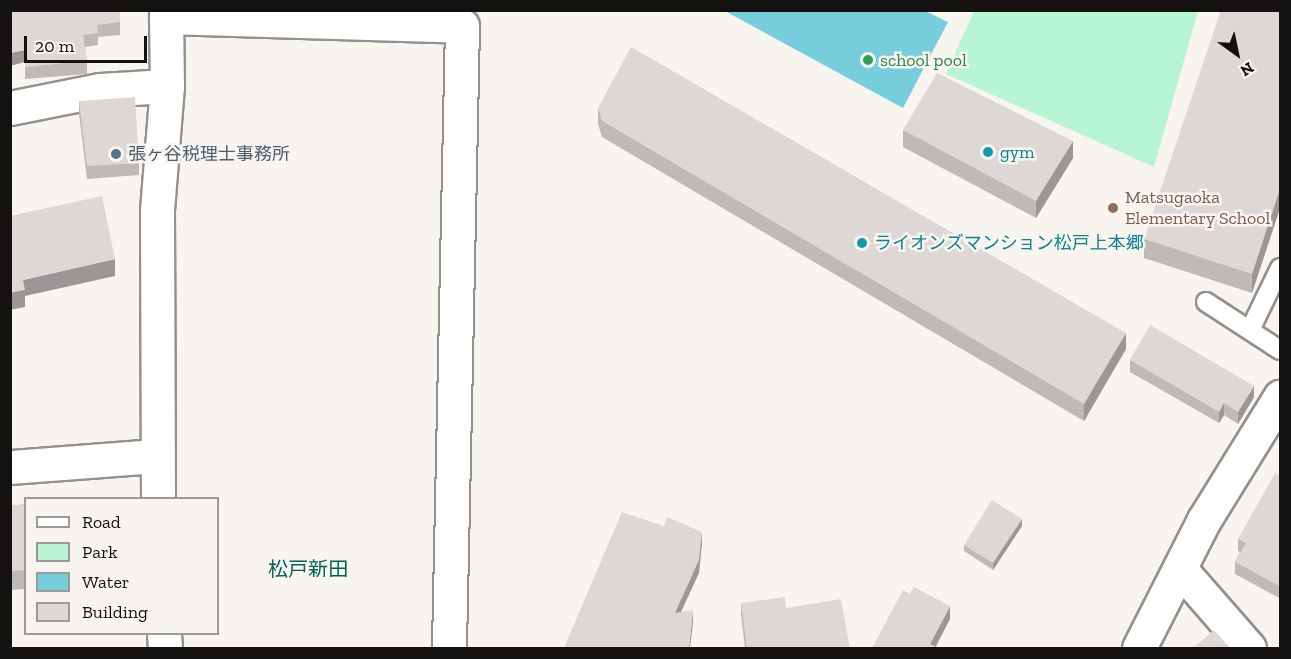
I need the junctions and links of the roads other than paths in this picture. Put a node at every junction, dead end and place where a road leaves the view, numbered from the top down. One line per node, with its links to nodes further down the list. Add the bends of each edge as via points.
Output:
1 (166, 14): 2 (street); 13 (street, via 462,26)
2 (167, 86): 3 (street, via 100,90); 9 (street, via 157,210)
3 (10, 108)
4 (1281, 268): 6 (lane)
5 (1206, 302): 6 (lane)
6 (1250, 330): 7 (lane)
7 (1281, 350)
8 (1277, 410): 12 (street, via 1240,459)
9 (156, 456): 10 (street); 11 (street)
10 (10, 467)
11 (158, 497)
12 (1180, 569): 14 (street); 15 (street)
13 (449, 648)
14 (1139, 648)
15 (1249, 648)

